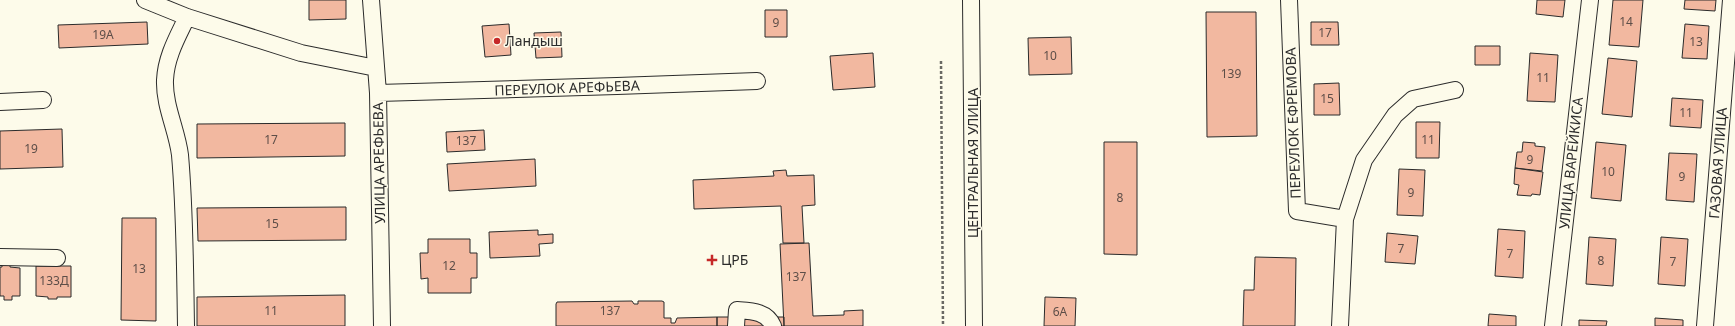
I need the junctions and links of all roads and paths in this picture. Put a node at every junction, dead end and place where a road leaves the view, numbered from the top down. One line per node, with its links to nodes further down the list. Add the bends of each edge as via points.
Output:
1 (145, 0): 7 (street)
2 (371, 0): 9 (street, УЛИЦА АРЕФЬЕВА)
3 (971, 0): 23 (street, ЦЕНТРАЛЬНАЯ УЛИЦА)
4 (1289, 0): 15 (street, ПЕРЕУЛОК ЕФРЕМОВА, via 1297,211)
5 (1590, 0): 25 (street, УЛИЦА ВАРЕЙКИСА)
6 (1731, 0): 26 (street, ГАЗОВАЯ УЛИЦА)
7 (187, 17): 9 (street, via 301,53); 18 (street, via 170,50 165,80 168,105 180,154)
8 (941, 61): 22 (path)
9 (376, 68): 12 (street, УЛИЦА АРЕФЬЕВА)
10 (757, 81): 12 (street, ПЕРЕУЛОК АРЕФЬЕВА)
11 (1455, 90): 15 (street, via 1413,99 1396,115 1364,160)
12 (378, 93): 19 (street, УЛИЦА АРЕФЬЕВА)
13 (43, 100): 14 (street)
14 (0, 102)
15 (1345, 219): 24 (street)
16 (0, 257): 17 (street)
17 (58, 258)
18 (186, 326)
19 (382, 326)
20 (736, 326): 21 (street, via 737,310 758,312 768,317)
21 (773, 326)
22 (943, 326)
23 (974, 326)
24 (1340, 326)
25 (1553, 326)
26 (1705, 326)

